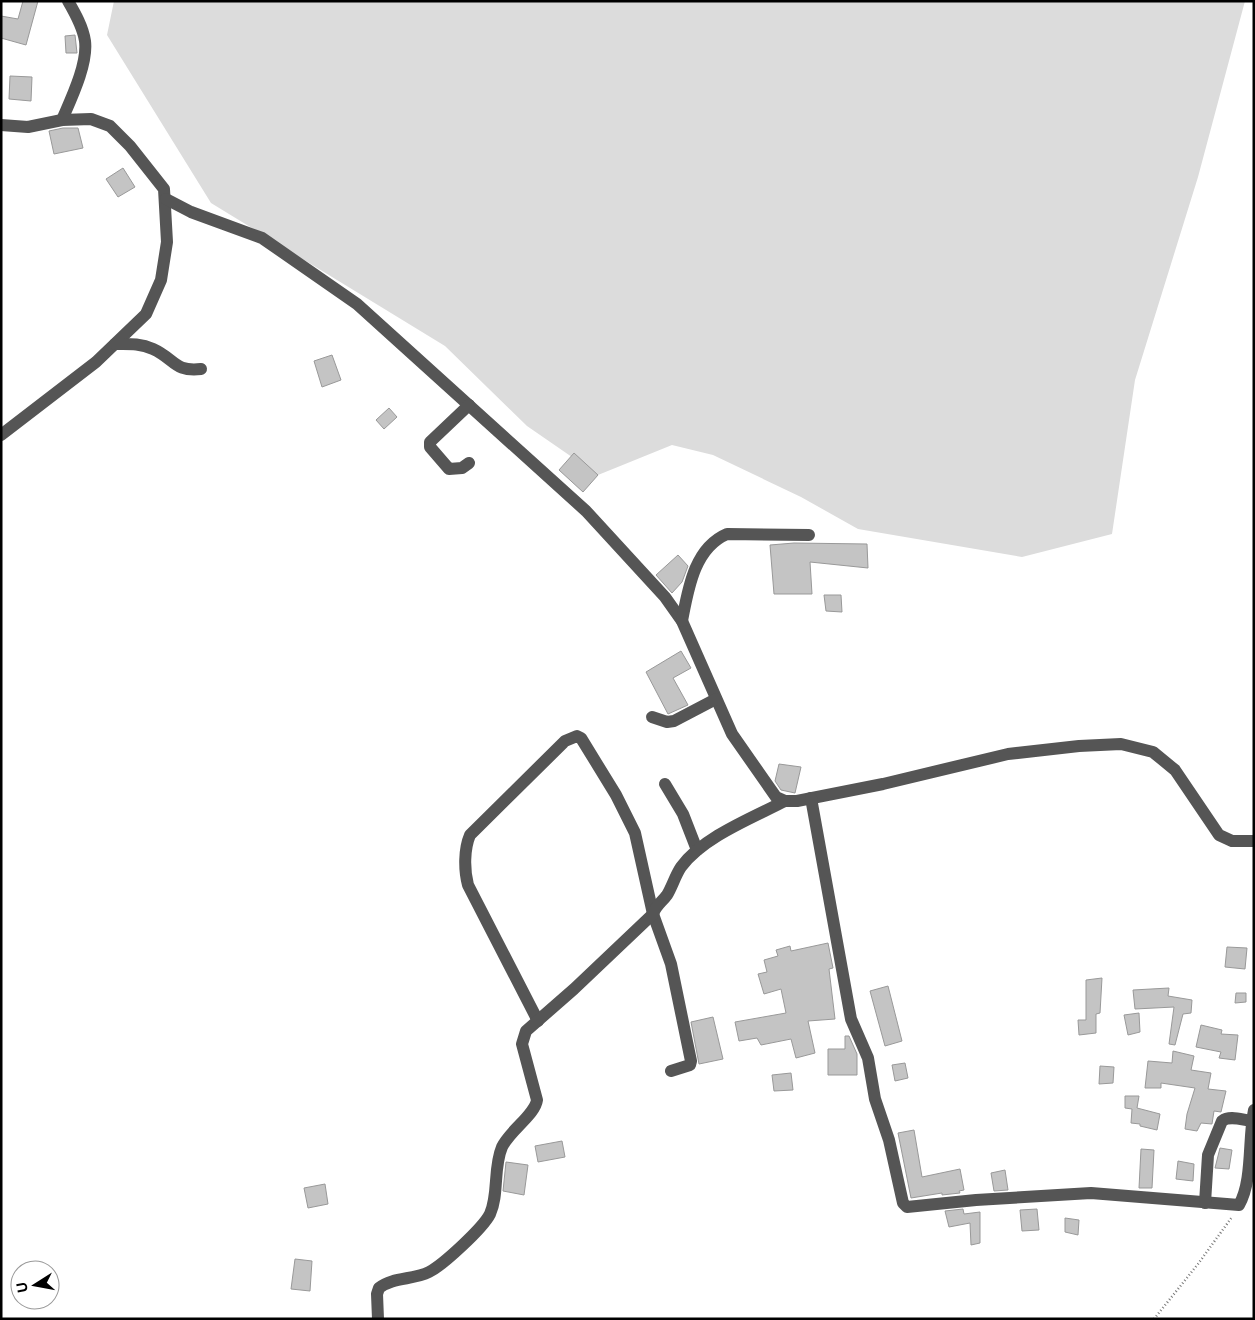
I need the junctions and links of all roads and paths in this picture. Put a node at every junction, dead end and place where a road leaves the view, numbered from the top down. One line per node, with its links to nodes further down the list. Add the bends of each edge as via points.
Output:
1 (68, 1): 2 (street, via 78,20 85,48)
2 (62, 120): 3 (street, via 28,127); 4 (street, via 91,119 110,126 164,189)
3 (1, 125)
4 (166, 199): 5 (street, via 167,242 161,280 146,314); 7 (street, via 262,238 358,304)
5 (115, 344): 6 (street, via 136,343 153,349 184,370); 8 (street)
6 (202, 369)
7 (469, 405): 9 (street, via 430,442 430,447 449,469 462,468); 11 (street, via 586,511)
8 (1, 435)
9 (469, 463)
10 (809, 535): 11 (street, via 727,534 716,539 696,567)
11 (682, 621): 12 (street)
12 (716, 699): 13 (street, via 674,721); 16 (street, via 732,734 776,797)
13 (652, 717)
14 (665, 784): 18 (street, via 683,814)
15 (811, 798): 16 (street); 17 (street, via 1008,754 1121,744 1153,752 1175,770 1219,835 1232,841); 24 (street, via 851,1019 868,1058 903,1203 907,1207 1092,1194)
16 (785, 801): 18 (street)
17 (1254, 841)
18 (697, 850): 19 (street, via 680,868)
19 (653, 914): 20 (street); 20 (street, via 636,833 581,738 565,740 470,835 466,844 468,885); 21 (street, via 671,964 691,1062)
20 (538, 1021): 26 (street, via 526,1031 522,1044 537,1100 536,1108 512,1132 499,1153 494,1202 489,1216 457,1251 430,1272 395,1280 379,1288 376,1294)
21 (671, 1072)
22 (1253, 1116): 23 (street); 24 (street, via 1222,1121 1208,1155)
23 (1250, 1180): 25 (street)
24 (1205, 1203): 25 (street)
25 (1239, 1205): 27 (path, via 1224,1230)
26 (378, 1319)
27 (1154, 1319)

